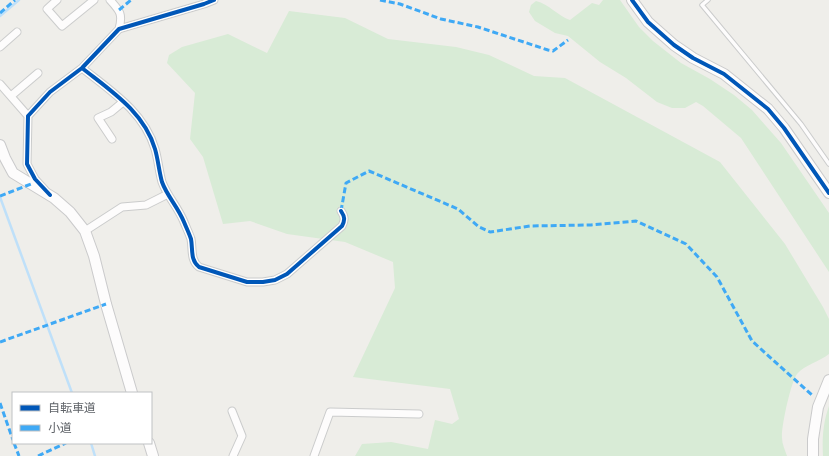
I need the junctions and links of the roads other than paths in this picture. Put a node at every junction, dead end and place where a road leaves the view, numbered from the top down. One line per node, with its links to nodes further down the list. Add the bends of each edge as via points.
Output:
1 (57, 0): 2 (street, via 47,9 62,26)
2 (94, 0)
3 (110, 0): 7 (street, via 122,19)
4 (214, 0): 7 (street)
5 (632, 0): 19 (street, via 648,22 674,45 724,74 768,109)
6 (708, 0): 18 (lane, via 702,5 801,124)
7 (119, 29): 10 (street)
8 (17, 32): 9 (street)
9 (0, 47)
10 (82, 68): 14 (street); 15 (street, via 50,92)
11 (38, 73): 13 (street)
12 (0, 84): 13 (street)
13 (11, 96): 15 (street)
14 (123, 102): 16 (street, via 98,118); 20 (street, via 136,114 148,131)
15 (28, 116): 21 (street, via 27,164 35,179)
16 (112, 139)
17 (0, 145): 21 (street, via 13,173)
18 (829, 164)
19 (829, 193)
20 (168, 194): 22 (street, via 180,212 191,239 195,264 247,282 274,280 287,274 342,226 345,220); 23 (street, via 146,205 122,206)
21 (50, 195): 23 (street, via 70,212)
22 (341, 211)
23 (85, 231): 25 (street)
24 (829, 380): 32 (street, via 818,407 813,439)
25 (132, 392)
26 (232, 410): 30 (street, via 242,436)
27 (419, 414): 31 (street, via 330,412)
28 (149, 444): 29 (street)
29 (153, 456)
30 (233, 456)
31 (314, 456)
32 (814, 456)

